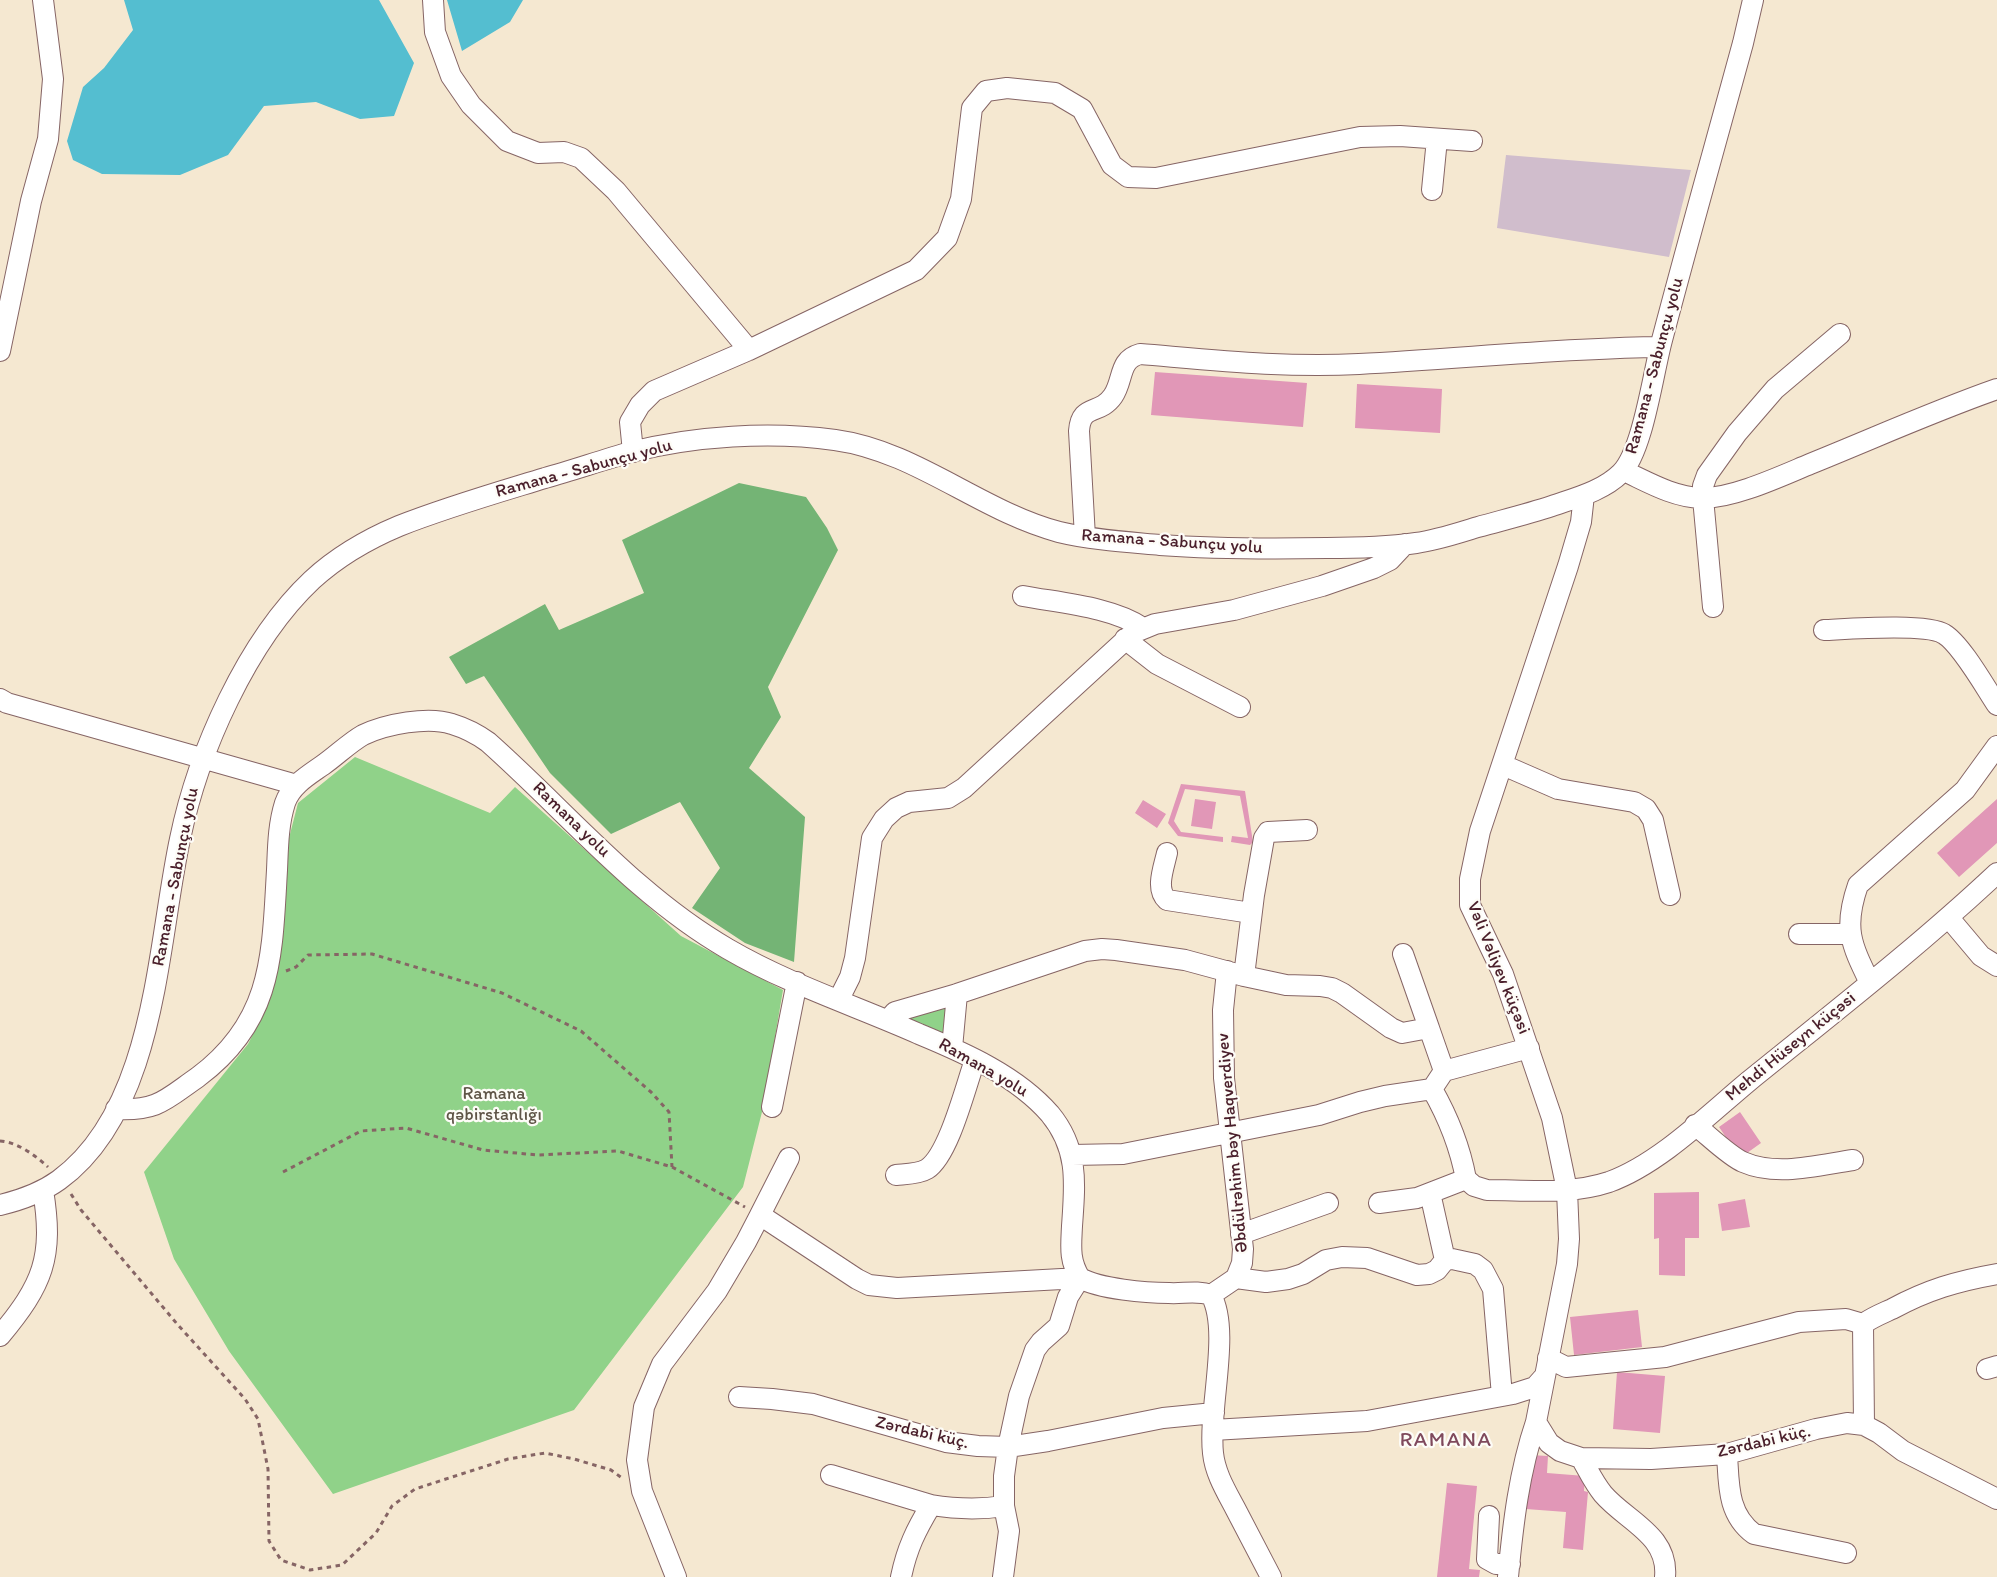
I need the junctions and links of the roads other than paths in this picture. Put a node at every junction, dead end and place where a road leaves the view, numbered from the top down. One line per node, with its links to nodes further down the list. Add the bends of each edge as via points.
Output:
1 (43, 0): 10 (street, via 53,79 48,139 28,212)
2 (433, 0): 9 (street, via 435,32 451,76 471,105 507,141 538,153 564,152 581,158 616,191)
3 (1753, 0): 8 (street, Ramana - Sabunçu yolu)
4 (1437, 139): 5 (street); 6 (street); 9 (street, via 1360,137 1156,178 1128,177 1112,165 1082,109 1055,93 1007,88 986,91 972,108 961,199 946,238 916,270)
5 (1472, 141)
6 (1432, 190)
7 (1840, 334): 15 (street, via 1775,389 1737,433 1707,475)
8 (1660, 347): 13 (street, Ramana - Sabunçu yolu, via 1639,436); 16 (street, via 1358,364 1249,364 1140,354 1127,360 1115,393 1107,403 1080,419)
9 (749, 350): 12 (street, via 654,391 630,422)
10 (0, 351)
11 (1994, 395): 15 (street, via 1770,480)
12 (633, 452): 16 (street, Ramana - Sabunçu yolu, via 725,438 837,440 901,459 1030,523); 27 (street, Ramana - Sabunçu yolu, via 482,497 395,528 350,550 314,578 280,614 251,659)
13 (1624, 471): 14 (street, Ramana - Sabunçu yolu); 15 (street, via 1658,487)
14 (1584, 495): 17 (street, Ramana - Sabunçu yolu, via 1446,537); 28 (street, Vəli Vəliyev küçəsi, via 1581,522 1568,566)
15 (1703, 498): 19 (street)
16 (1085, 537): 17 (street, Ramana - Sabunçu yolu, via 1233,549)
17 (1405, 544): 20 (street, via 1390,560 1322,586 1234,610)
18 (1023, 596): 20 (street, via 1112,613)
19 (1713, 608)
20 (1143, 628): 22 (street)
21 (1824, 630): 24 (street, via 1927,628 1944,633)
22 (1125, 639): 25 (street, via 1157,664); 44 (street, via 964,788 948,798 909,802 884,819 872,838 855,958)
23 (0, 699): 27 (street)
24 (1997, 705)
25 (1240, 707)
26 (1997, 746): 37 (street, via 1965,790 1858,885)
27 (202, 759): 29 (street); 53 (street, Ramana - Sabunçu yolu, via 180,837 149,1015 141,1047)
28 (1503, 765): 33 (street, via 1558,789 1634,802 1646,809 1653,820); 48 (street, Vəli Vəliyev küçəsi, via 1478,840 1470,879 1470,905 1496,957)
29 (297, 785): 41 (street, Ramana yolu, via 363,735 387,727 430,721 471,731 488,741 663,904 727,948); 53 (street, Ramana yolu, via 286,800 279,838 268,974 248,1025 211,1067 161,1103 147,1108)
30 (1307, 830): 34 (street, Əbdülrəhim bəy Haqverdiyev, via 1268,832)
31 (1167, 853): 34 (street, via 1161,886 1167,900)
32 (1997, 873): 35 (street, Mehdi Hüseyn küçəsi)
33 (1670, 895)
34 (1251, 914): 40 (street, Əbdülrəhim bəy Haqverdiyev)
35 (1949, 918): 39 (street, via 1981,956); 42 (street, Mehdi Hüseyn küçəsi)
36 (1799, 934): 37 (street)
37 (1849, 934): 42 (street)
38 (1403, 954): 46 (street)
39 (1997, 966)
40 (1235, 973): 43 (street, via 1185,960 1102,949 1085,951); 46 (street, via 1286,985 1332,988 1391,1028 1402,1032); 55 (street, Əbdülrəhim bəy Haqverdiyev, via 1223,1010)
41 (797, 982): 44 (street, Ramana yolu); 52 (street)
42 (1870, 983): 54 (street, Mehdi Hüseyn küçəsi)
43 (957, 994): 45 (street, via 895,1012); 47 (street)
44 (839, 999): 45 (street, Ramana yolu)
45 (888, 1020): 47 (street, Ramana yolu)
46 (1429, 1028): 50 (street)
47 (952, 1048): 49 (street, Ramana yolu)
48 (1529, 1048): 50 (street); 61 (street, Vəli Vəliyev küçəsi, via 1552,1118)
49 (975, 1060): 56 (street, Ramana yolu, via 1038,1101 1063,1133); 59 (street, via 936,1161 926,1170)
50 (1444, 1071): 51 (street)
51 (1432, 1089): 55 (street); 60 (street, via 1463,1160)
52 (772, 1107)
53 (116, 1109): 62 (street, Ramana - Sabunçu yolu, via 82,1159)
54 (1695, 1125): 58 (street, via 1742,1162 1762,1168 1792,1169); 61 (street, Mehdi Hüseyn küçəsi, via 1634,1171 1607,1183)
55 (1230, 1131): 56 (street, via 1123,1154); 68 (street, Əbdülrəhim bəy Haqverdiyev)
56 (1072, 1155): 71 (street, Ramana yolu, via 1075,1190 1071,1253)
57 (789, 1158): 67 (street)
58 (1854, 1160)
59 (896, 1175)
60 (1466, 1179): 61 (street, Mehdi Hüseyn küçəsi, via 1486,1190); 63 (street)
61 (1567, 1190): 76 (street, Vəli Vəliyev küçəsi, via 1567,1264)
62 (43, 1191): 66 (street, Ramana - Sabunçu yolu); 75 (street, via 48,1235 43,1267 35,1287)
63 (1430, 1194): 65 (street); 69 (street)
64 (1328, 1203): 68 (street)
65 (1379, 1203)
66 (0, 1205)
67 (760, 1215): 71 (street, via 869,1285); 93 (street, via 717,1291 662,1364 644,1407 637,1460 642,1491)
68 (1241, 1234): 72 (street, Əbdülrəhim bəy Haqverdiyev, via 1242,1263)
69 (1445, 1260): 72 (street, via 1429,1274 1417,1275 1367,1258 1342,1257 1326,1260 1288,1279 1266,1282); 78 (street, via 1475,1264 1490,1280)
70 (1997, 1274): 74 (street, via 1918,1295)
71 (1080, 1278): 73 (street, via 1115,1288); 83 (street, via 1068,1297 1059,1326 1035,1350 1019,1396)
72 (1236, 1278): 73 (street)
73 (1211, 1295): 80 (street, via 1219,1330)
74 (1863, 1324): 76 (street, via 1846,1318 1799,1322 1665,1357 1566,1367); 82 (street)
75 (0, 1336)
76 (1548, 1358): 77 (street, Vəli Vəliyev küçəsi)
77 (1543, 1378): 78 (street, Zərdabi küç., via 1525,1391); 81 (street)
78 (1502, 1396): 80 (street, Zərdabi küç., via 1367,1421)
79 (739, 1397): 83 (street, Zərdabi küç., via 813,1404 946,1442)
80 (1213, 1422): 83 (street, Zərdabi küç., via 1163,1418); 96 (street, via 1213,1455 1221,1480)
81 (1536, 1422): 85 (street, Zərdabi küç., via 1549,1443); 92 (street, via 1525,1455)
82 (1864, 1425): 84 (street, Zərdabi küç., via 1847,1423 1816,1429); 87 (street, via 1903,1451)
83 (1008, 1447): 89 (street)
84 (1727, 1454): 85 (street, Zərdabi küç.); 91 (street, via 1729,1489 1743,1526 1754,1534)
85 (1581, 1458): 97 (street, via 1604,1496 1651,1534 1662,1554)
86 (831, 1475): 88 (street)
87 (1997, 1499)
88 (931, 1505): 89 (street, via 958,1510); 94 (street, via 910,1543)
89 (1004, 1506): 95 (street, via 1009,1531)
90 (1489, 1516): 92 (street, via 1487,1558)
91 (1846, 1554)
92 (1509, 1570)
93 (676, 1577)
94 (901, 1577)
95 (1003, 1577)
96 (1271, 1577)
97 (1665, 1577)

